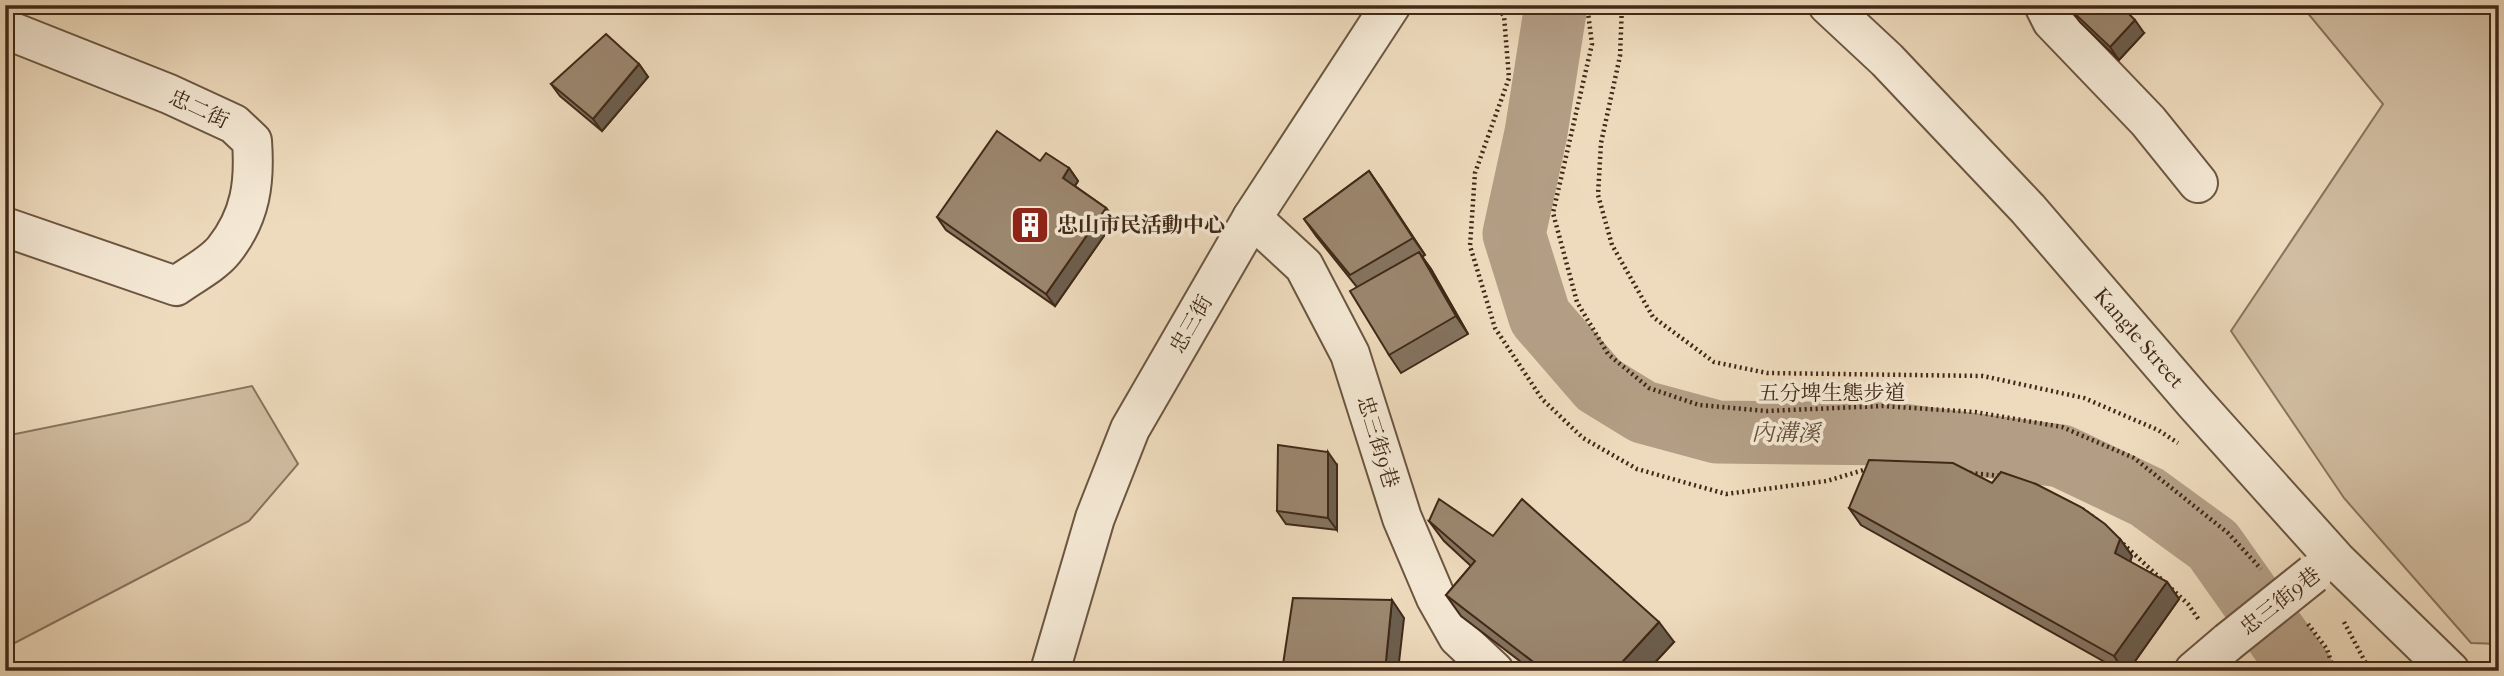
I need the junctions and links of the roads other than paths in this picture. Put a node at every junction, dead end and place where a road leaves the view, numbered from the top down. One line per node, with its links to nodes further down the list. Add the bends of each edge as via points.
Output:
1 (1391, 5): 6 (street, 忠三街)
2 (1828, 5): 8 (street, Kangle Street, via 1887,60 2028,209 2195,403)
3 (2044, 5): 5 (street, via 2052,21 2148,121)
4 (5, 29): 7 (street, 忠二街, via 234,124 252,141 254,170 247,212 223,251 176,286)
5 (2198, 183)
6 (1252, 218): 10 (street, 忠三街, via 1130,429 1095,518); 11 (street, 忠三街9巷, via 1304,266 1350,354 1402,519 1436,598 1458,637)
7 (5, 227)
8 (2324, 567): 9 (street, 忠三街9巷, bridge); 12 (street, Kangle Street)
9 (2213, 654)
10 (1049, 671)
11 (1494, 671)
12 (2449, 671)

